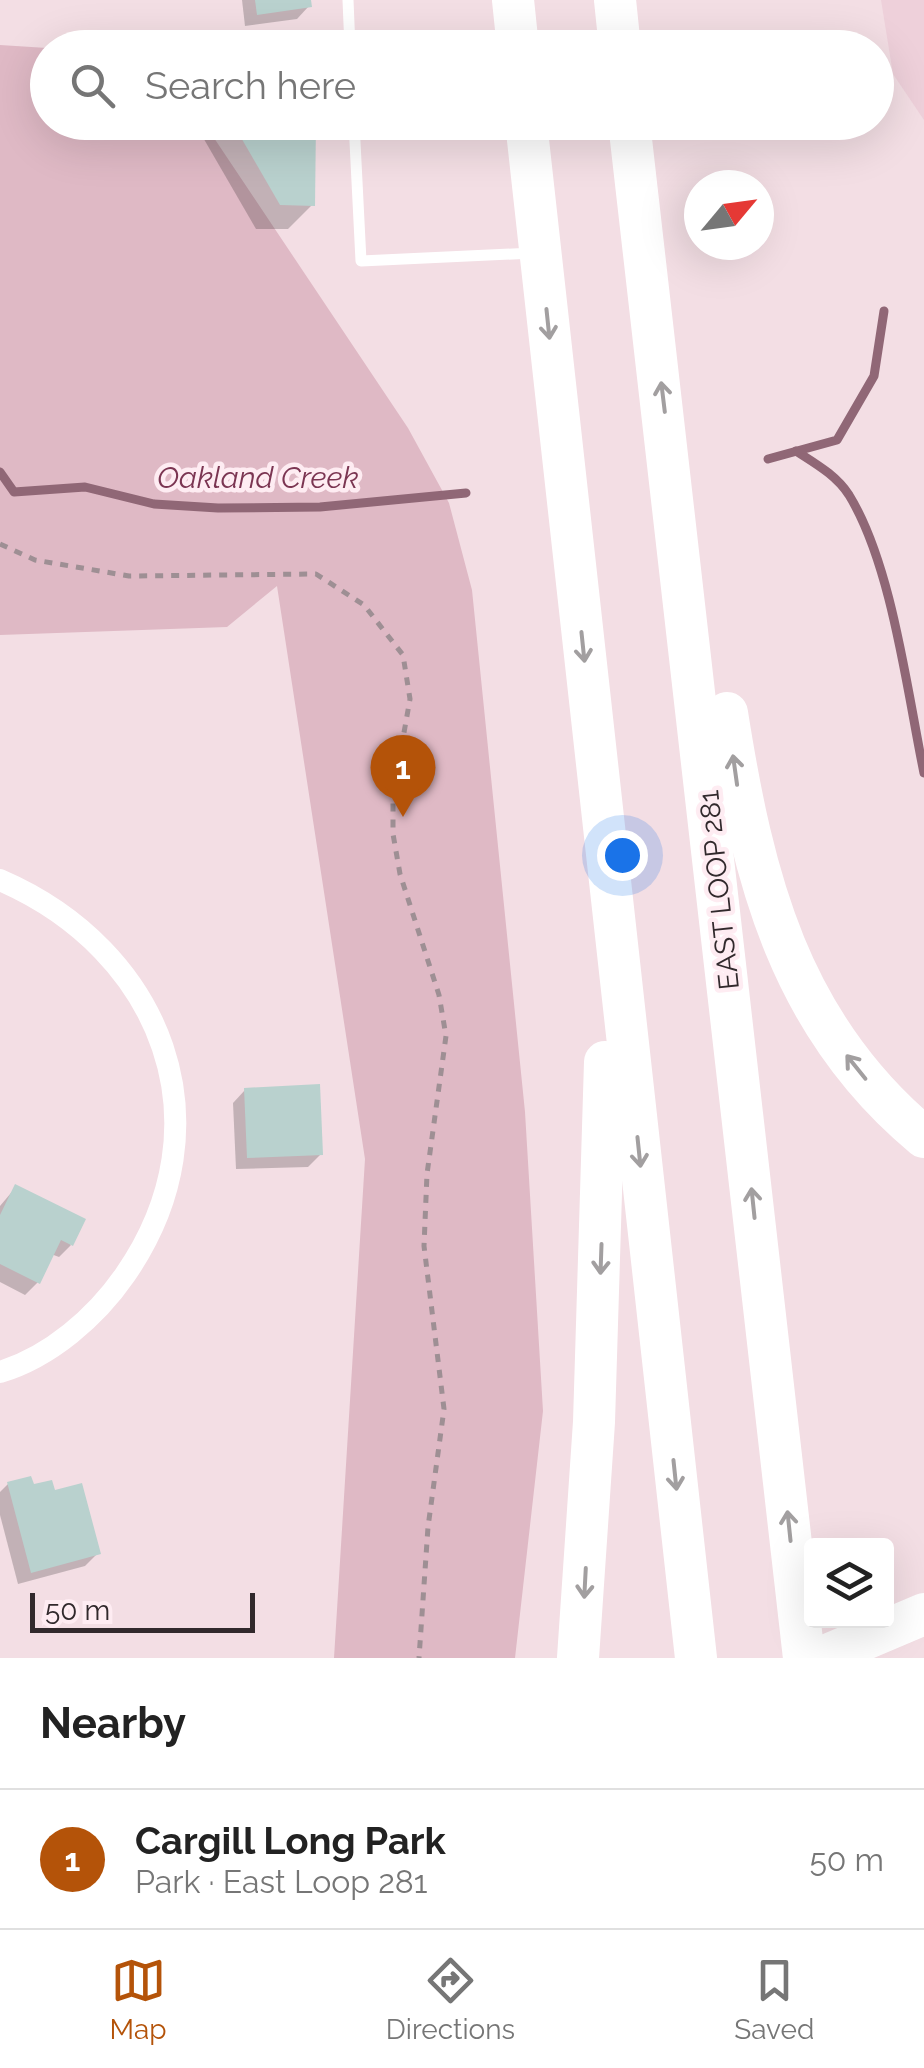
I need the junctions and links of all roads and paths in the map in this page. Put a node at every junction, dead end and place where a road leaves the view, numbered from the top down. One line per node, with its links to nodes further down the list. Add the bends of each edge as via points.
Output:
1 (348, 0): 4 (lane)
2 (513, 0): 5 (highway)
3 (615, 0): 6 (highway)
4 (349, 30)
5 (516, 30)
6 (618, 30)
7 (355, 140): 10 (lane, via 361,261)
8 (528, 140): 10 (highway)
9 (632, 140): 11 (highway, EAST LOOP 281, one-way to 9)
10 (540, 252): 13 (highway, one-way to 13)
11 (674, 494): 15 (highway, one-way to 11, via 835,1039 779,934 746,833 728,715); 21 (highway, EAST LOOP 281, one-way to 11)
12 (0, 544): 18 (path, via 36,560 128,576 316,574 364,605 402,654 410,699 393,834 446,1036 424,1246 444,1409)
13 (604, 846): 19 (highway, one-way to 19, via 605,1164); 20 (highway, one-way to 20)
14 (0, 880): 16 (street, via 62,912 138,994 168,1060 177,1130 153,1230 114,1290 64,1338)
15 (924, 1137)
16 (0, 1372)
17 (924, 1614): 22 (highway)
18 (419, 1658)
19 (578, 1658)
20 (696, 1658)
21 (804, 1658)
22 (820, 1658)

